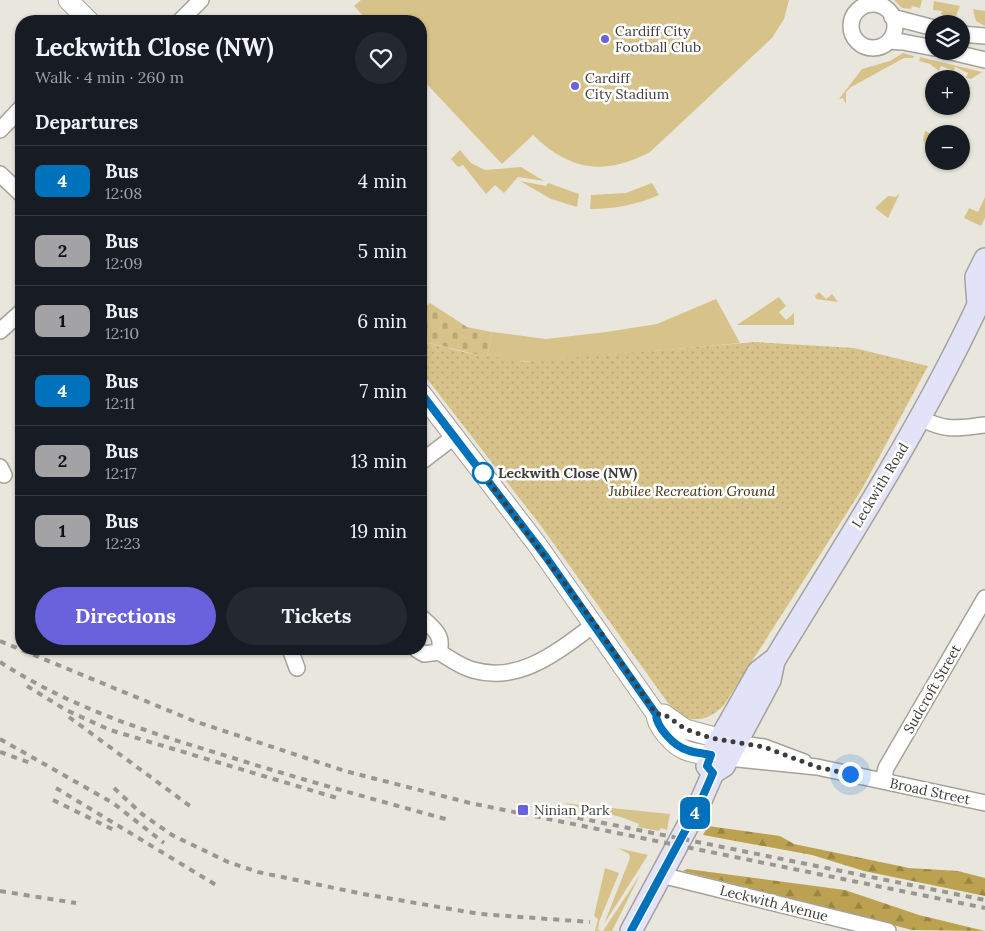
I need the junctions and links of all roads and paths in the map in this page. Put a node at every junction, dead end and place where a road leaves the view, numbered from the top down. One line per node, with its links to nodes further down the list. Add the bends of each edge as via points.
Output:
1 (68, 0): 3 (street)
2 (201, 0): 4 (street)
3 (84, 15)
4 (186, 15)
5 (892, 17): 6 (street); 9 (street, via 893,34); 9 (street, via 883,7 870,5 862,7 852,20 853,35 863,46 877,48)
6 (925, 26)
7 (970, 35): 8 (street)
8 (985, 36)
9 (889, 41): 10 (street)
10 (925, 46)
11 (970, 56): 12 (street)
12 (985, 60)
13 (15, 114): 14 (street)
14 (0, 130)
15 (0, 174): 16 (street)
16 (15, 188)
17 (985, 259): 18 (main road, Leckwith Road, via 976,277)
18 (982, 302): 22 (main road, Leckwith Road)
19 (15, 317): 20 (street)
20 (0, 331)
21 (427, 401): 24 (street)
22 (920, 418): 23 (street, via 938,427 956,429); 33 (main road, Leckwith Road, via 774,661 770,680)
23 (985, 425)
24 (455, 436): 25 (street); 28 (street)
25 (427, 457)
26 (985, 598): 34 (street, Sudcroft Street, via 886,768)
27 (427, 623): 29 (street, via 440,637)
28 (595, 624): 29 (street, via 538,664 511,672 471,670); 33 (street, via 667,735 684,750)
29 (439, 652): 30 (street)
30 (427, 654)
31 (292, 655): 32 (street)
32 (297, 668)
33 (722, 754): 34 (street, Broad Street, via 764,747 817,767); 36 (main road, Leckwith Road)
34 (883, 781): 35 (street, Broad Street)
35 (985, 803)
36 (661, 875): 37 (main road, Leckwith Road); 38 (street, Leckwith Avenue)
37 (631, 931)
38 (888, 931)

